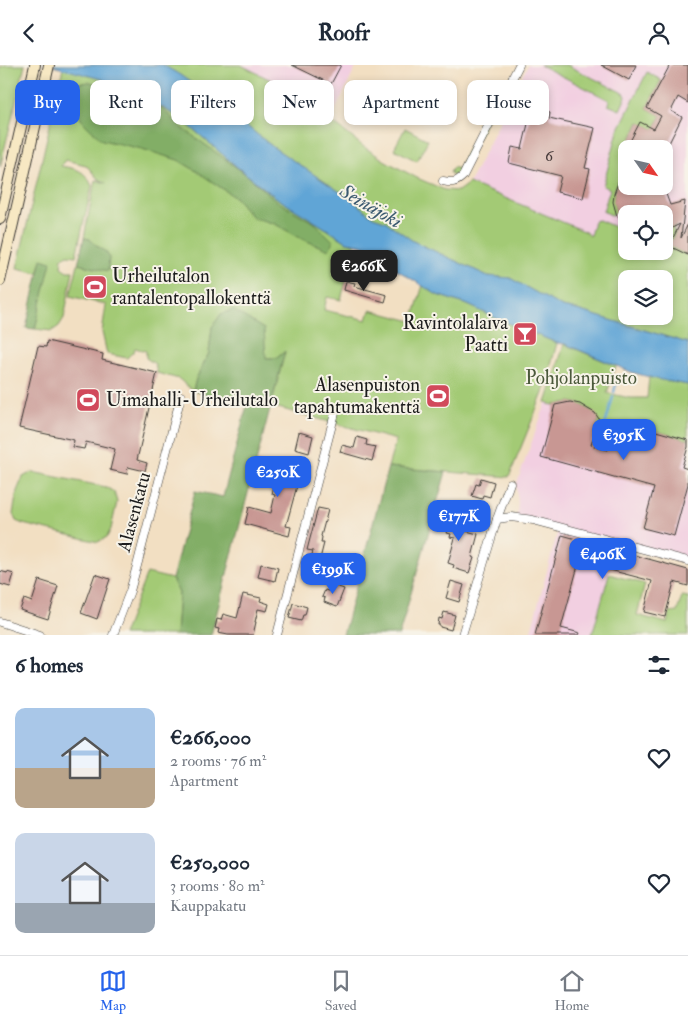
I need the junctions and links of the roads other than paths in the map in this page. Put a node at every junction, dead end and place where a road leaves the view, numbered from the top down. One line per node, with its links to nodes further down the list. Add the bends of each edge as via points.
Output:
1 (35, 65): 5 (main road)
2 (49, 65): 6 (main road)
3 (519, 65): 4 (street, via 463,176 458,182)
4 (443, 181)
5 (0, 219)
6 (0, 281)
7 (181, 396): 14 (street, Alasenkatu, via 138,563)
8 (335, 413): 15 (street)
9 (510, 483): 10 (street)
10 (497, 519): 11 (street, via 533,520); 16 (street)
11 (688, 561)
12 (0, 621): 13 (street)
13 (40, 635)
14 (113, 635)
15 (277, 635)
16 (462, 635)

